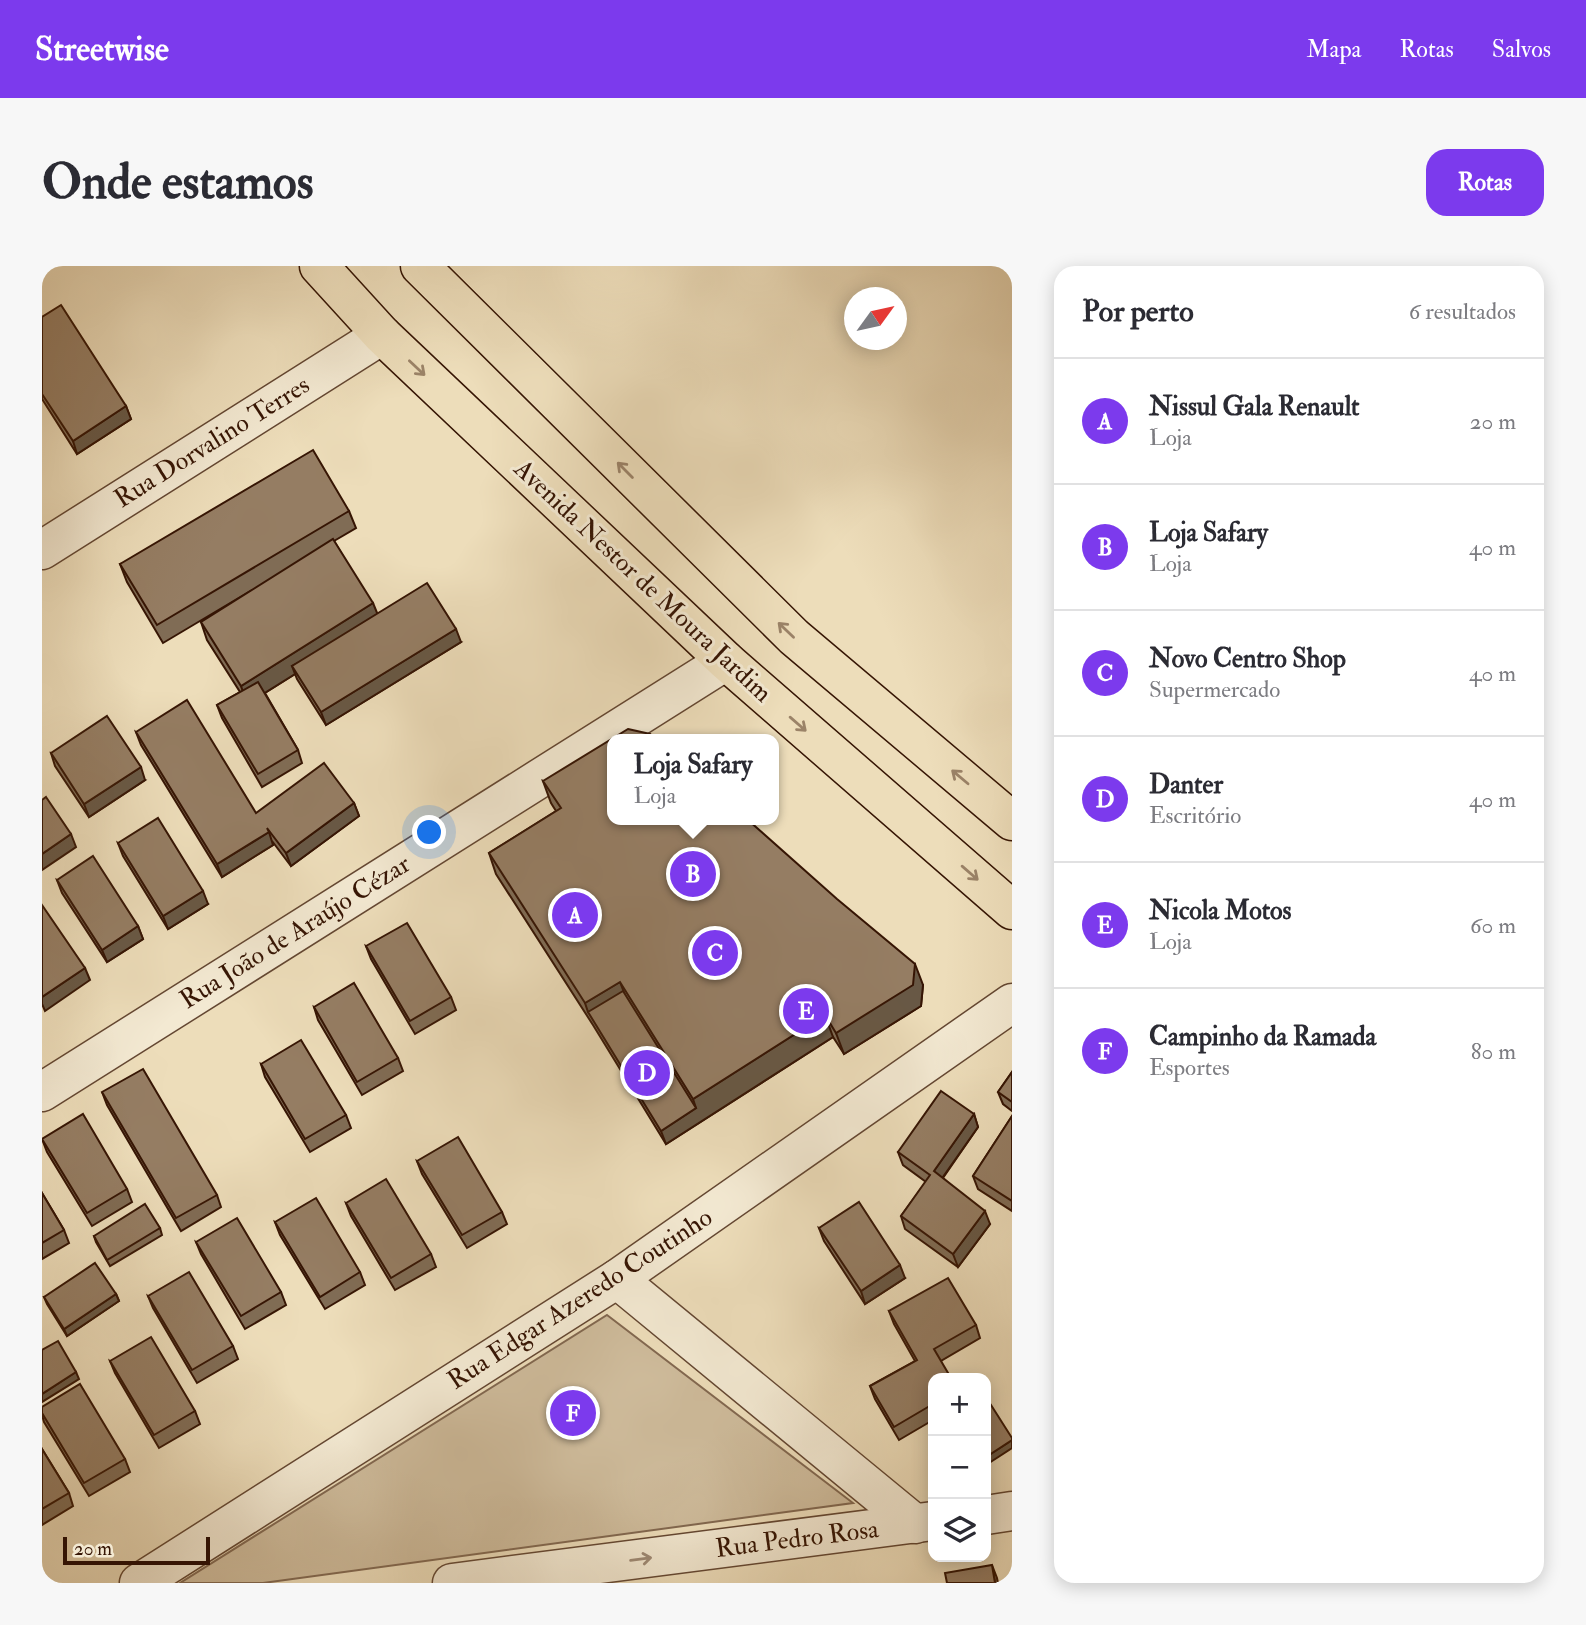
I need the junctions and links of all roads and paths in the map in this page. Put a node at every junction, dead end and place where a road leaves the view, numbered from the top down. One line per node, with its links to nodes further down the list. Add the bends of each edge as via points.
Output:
1 (319, 266): 3 (main road, Avenida Nestor de Moura Jardim)
2 (420, 266): 8 (main road, one-way to 2, via 794,637)
3 (382, 335): 4 (street, Rua Dorvalino Terres); 5 (main road, Avenida Nestor de Moura Jardim, one-way to 5)
4 (42, 550)
5 (726, 661): 6 (street, Rua João de Araújo Cézar); 9 (main road, Avenida Nestor de Moura Jardim, one-way to 9)
6 (610, 734)
7 (607, 736): 11 (street, Rua João de Araújo Cézar)
8 (1012, 821)
9 (1012, 910)
10 (1012, 1003): 12 (street, Rua Edgar Azeredo Coutinho)
11 (42, 1092)
12 (617, 1279): 15 (street); 16 (street, Rua Edgar Azeredo Coutinho)
13 (1012, 1511): 14 (street)
14 (991, 1513)
15 (924, 1522): 17 (street, Rua Pedro Rosa, one-way to 15)
16 (139, 1583)
17 (452, 1583)

